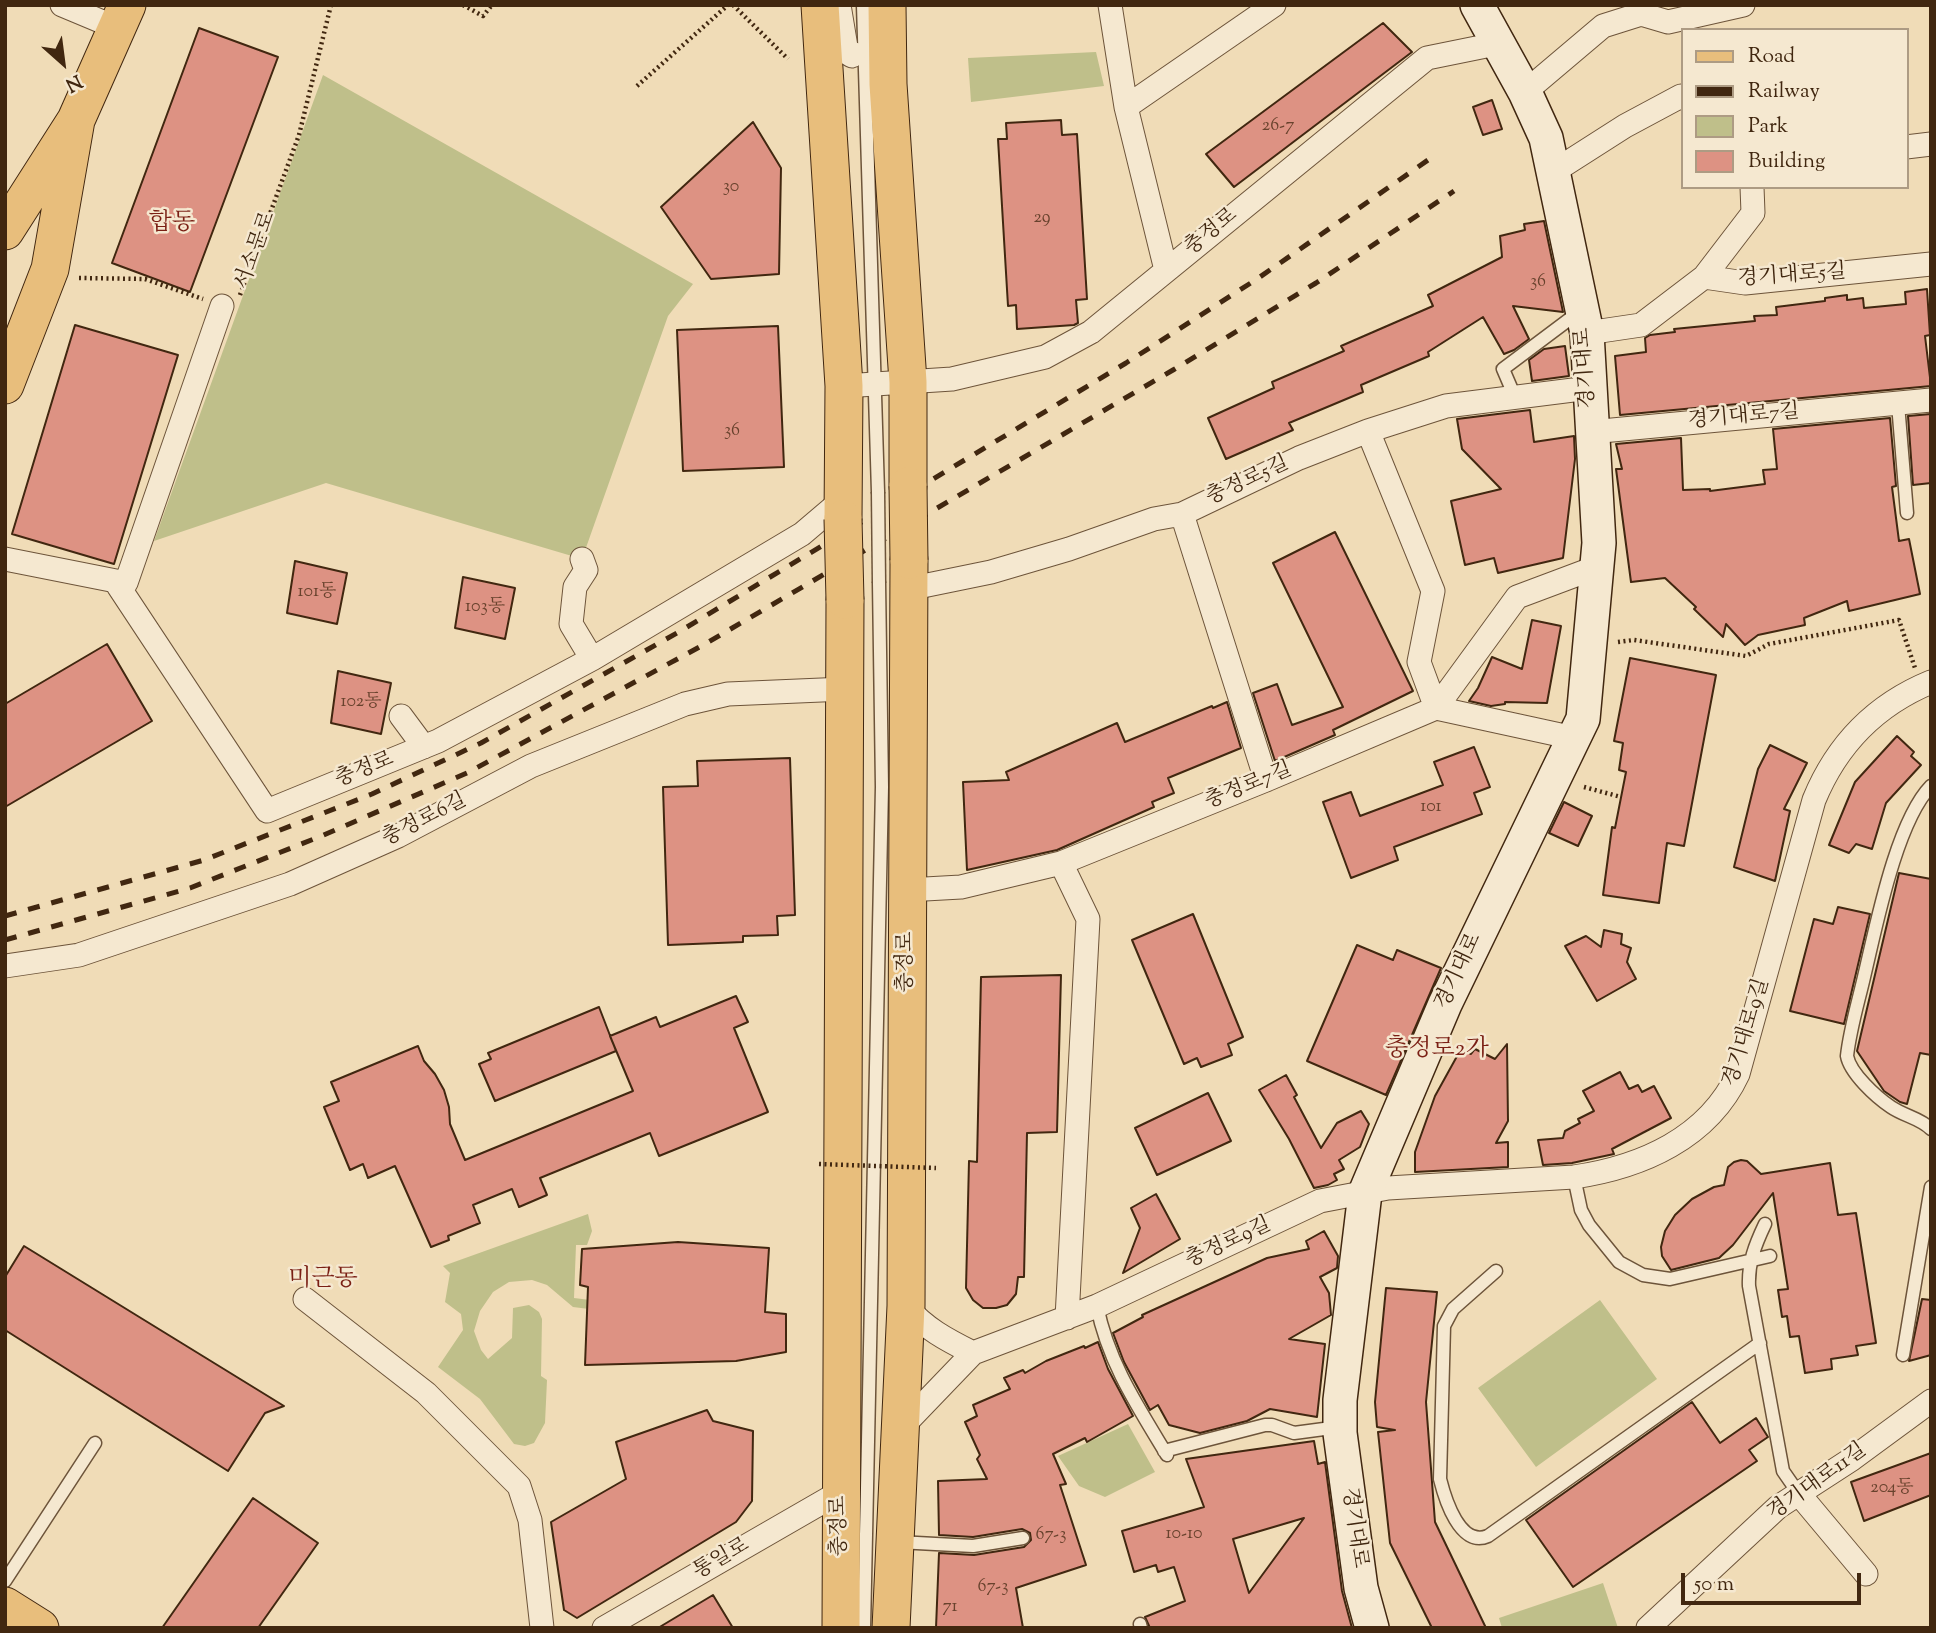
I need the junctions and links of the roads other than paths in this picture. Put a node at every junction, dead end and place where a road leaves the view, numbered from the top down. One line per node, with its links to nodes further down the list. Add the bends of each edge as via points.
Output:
1 (62, 5): 11 (street)
2 (820, 5): 27 (main road, 충정로)
3 (839, 5): 4 (street, via 847,52 852,56)
4 (850, 5)
5 (863, 5): 27 (lane)
6 (887, 5): 27 (main road, 충정로)
7 (1110, 5): 15 (street)
8 (1274, 5): 15 (street)
9 (1476, 5): 12 (main road, 경기대로)
10 (1742, 5): 13 (street, via 1668,22 1641,13 1603,26)
11 (122, 17): 16 (main road)
12 (1496, 44): 13 (main road, 경기대로); 23 (street, 충정로, via 1427,58)
13 (1525, 92): 19 (main road, 경기대로, via 1546,138)
14 (1680, 99): 19 (street, via 1625,126)
15 (1126, 107): 23 (street)
16 (76, 120): 21 (main road); 28 (main road, via 47,278)
17 (1931, 144): 18 (street)
18 (1908, 147)
19 (1553, 172): 26 (main road, 경기대로)
20 (1752, 189): 24 (street, via 1753,214)
21 (5, 231)
22 (1931, 264): 24 (street, 경기대로5길, via 1745,284)
23 (1166, 270): 27 (street, 충정로, via 1091,332 1045,357 952,379)
24 (1704, 277): 26 (street, via 1641,325)
25 (222, 306): 42 (street, via 126,583)
26 (1585, 322): 29 (main road, 경기대로); 30 (lane, via 1572,316 1503,369)
27 (876, 384): 35 (main road, 충정로); 41 (main road, 충정로, bridge, via 893,489)
28 (5, 386)
29 (1589, 388): 30 (street, 충정로5길); 34 (main road, 경기대로)
30 (1515, 397): 33 (street, 충정로5길, via 1446,406)
31 (1931, 400): 32 (street, 경기대로7길)
32 (1898, 404): 34 (street, 경기대로7길); 36 (lane)
33 (1368, 431): 37 (street, 충정로5길); 46 (street, via 1433,591 1419,662)
34 (1591, 432): 40 (main road, 경기대로)
35 (842, 509): 43 (street, 충정로); 45 (main road, 충정로, bridge)
36 (1907, 513)
37 (1182, 514): 41 (street, 충정로5길, via 992,572); 50 (street)
38 (5, 559): 42 (street)
39 (582, 559): 43 (street, via 586,570 575,587 571,624)
40 (1597, 567): 46 (street, via 1517,597); 48 (main road, 경기대로, via 1583,719)
41 (899, 578): 53 (main road, 충정로); 76 (lane, via 881,814)
42 (115, 580): 49 (street, 충정로, via 267,811)
43 (592, 659): 49 (street, 충정로)
44 (1929, 687): 56 (street, 경기대로9길, via 1899,697 1866,721 1824,777 1729,1094 1702,1123 1651,1157)
45 (845, 689): 54 (street, 충정로6길, via 728,694 685,704 531,766 398,836 290,884 79,955); 74 (main road, 충정로)
46 (1436, 708): 48 (street); 50 (street, 충정로7길)
47 (401, 716): 49 (street)
48 (1574, 738): 58 (main road, 경기대로, via 1445,1004)
49 (424, 747)
50 (1266, 780): 52 (street, 충정로7길)
51 (1931, 786): 55 (lane, via 1916,806 1881,902 1847,1056 1854,1073 1891,1107)
52 (1061, 863): 53 (street, 충정로7길, via 961,887); 66 (street, via 1088,919)
53 (907, 890): 64 (main road, 충정로)
54 (5, 966)
55 (1931, 1129)
56 (1574, 1177): 58 (street, 경기대로9길); 61 (lane, via 1583,1217 1624,1266 1643,1275 1670,1279)
57 (1931, 1187): 69 (lane)
58 (1365, 1193): 65 (street, 충정로9길, via 1321,1201); 71 (main road, 경기대로)
59 (1765, 1224): 61 (lane)
60 (1770, 1256): 61 (lane)
61 (1751, 1260): 67 (lane, via 1749,1286)
62 (1496, 1270): 67 (lane, via 1454,1309 1444,1326 1440,1479 1453,1517 1473,1538 1488,1536)
63 (305, 1299): 83 (street, via 426,1393 519,1486 530,1520)
64 (906, 1306): 68 (street, via 927,1328); 72 (main road, 충정로)
65 (1097, 1306): 66 (street, 충정로9길); 71 (lane, via 1124,1383 1166,1453 1265,1425 1294,1433)
66 (1067, 1318): 68 (street, 충정로9길)
67 (1760, 1343): 75 (lane, via 1783,1471)
68 (973, 1353): 72 (street, 충정로9길)
69 (1903, 1356)
70 (1931, 1401): 75 (street, 경기대로11길)
71 (1340, 1427): 86 (main road, 경기대로, via 1361,1588)
72 (899, 1430): 76 (main road, 충정로)
73 (95, 1443): 79 (lane)
74 (840, 1492): 81 (main road, 충정로); 84 (street, 통일로)
75 (1799, 1494): 78 (street); 87 (street, 경기대로11길, via 1778,1507)
76 (881, 1536): 77 (lane, via 973,1546); 81 (lane); 85 (main road, 충정로); 85 (lane, via 878,1585)
77 (1023, 1538)
78 (1866, 1574)
79 (5, 1581)
80 (5, 1606): 82 (main road)
81 (849, 1621)
82 (40, 1628)
83 (542, 1628)
84 (604, 1628)
85 (889, 1628)
86 (1372, 1628)
87 (1648, 1628)

